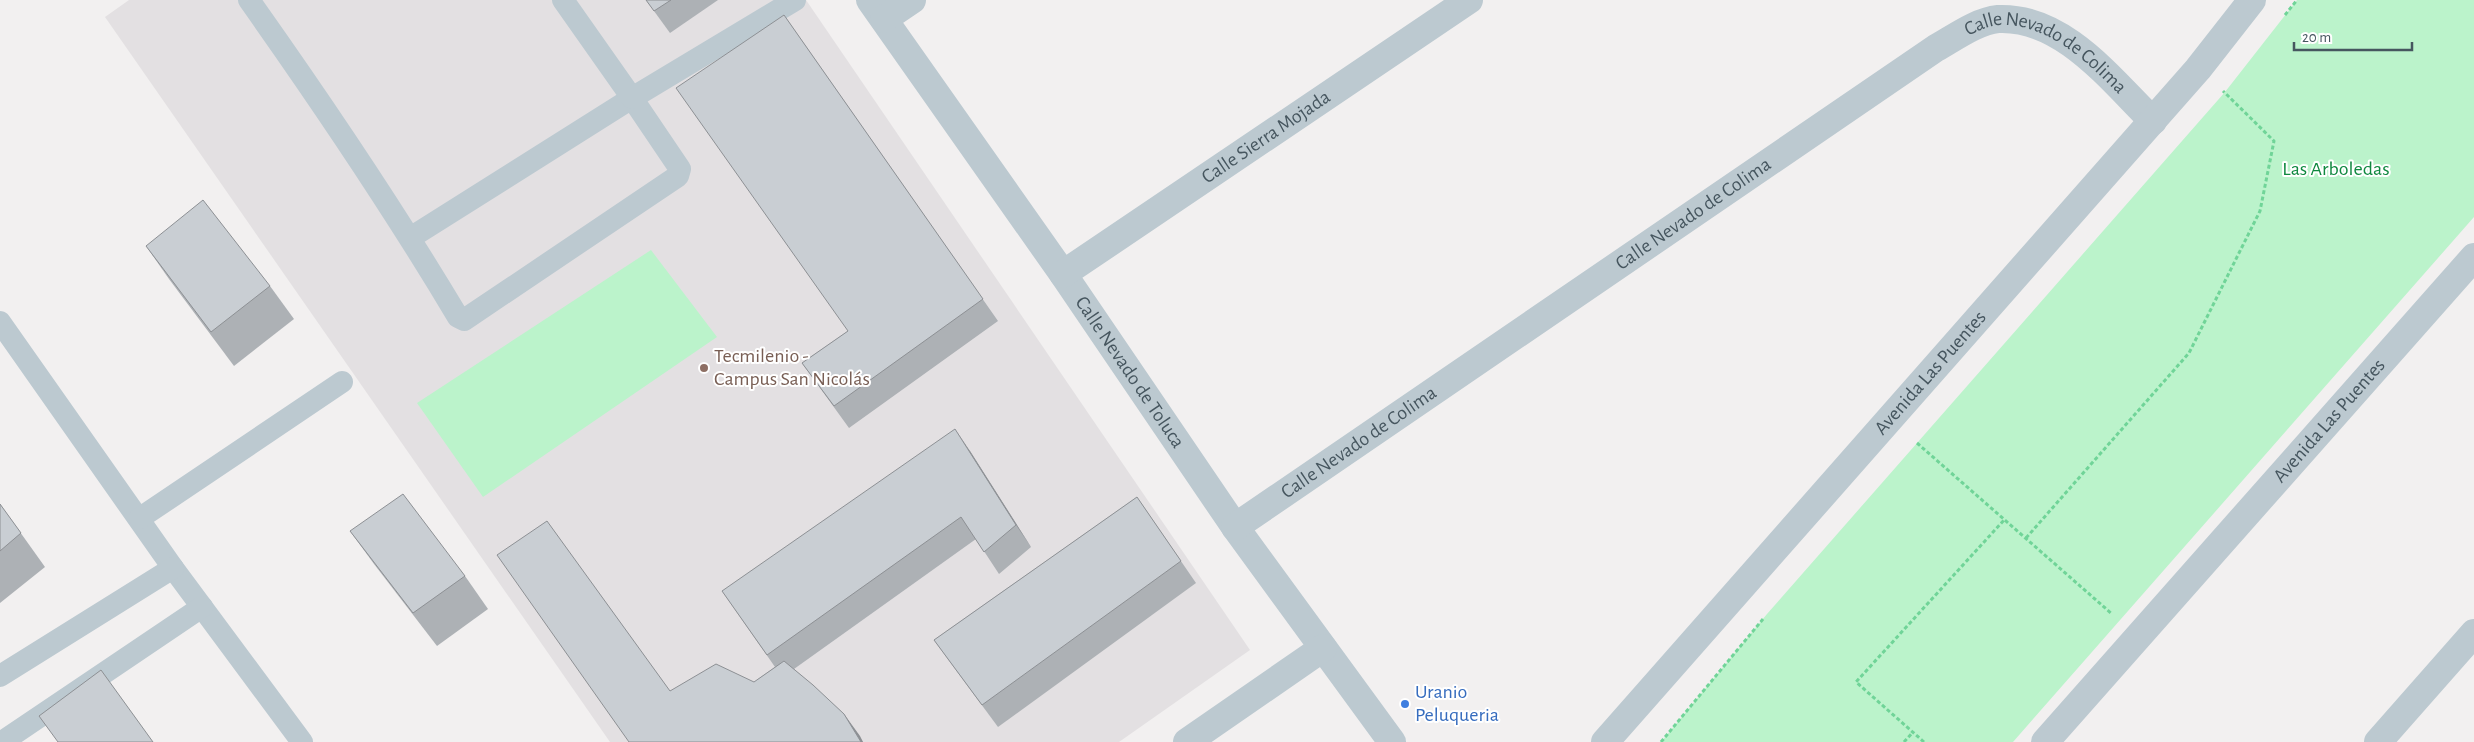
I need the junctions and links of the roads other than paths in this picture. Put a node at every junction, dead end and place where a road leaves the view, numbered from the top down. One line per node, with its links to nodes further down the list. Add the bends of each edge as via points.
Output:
1 (249, 0): 10 (lane)
2 (563, 0): 8 (lane)
3 (795, 0): 8 (lane)
4 (912, 0): 7 (street)
5 (1469, 0): 12 (street, Calle Sierra Mojada)
6 (2252, 0): 9 (street, Avenida Las Puentes)
7 (877, 10): 12 (street, Calle Nevado de Toluca)
8 (632, 98): 10 (lane); 10 (lane, via 680,169 680,174 467,320 458,317)
9 (2153, 121): 16 (street, Calle Nevado de Colima, via 2074,44 2017,20 1997,19 1973,27 1936,48); 26 (street, Avenida Las Puentes)
10 (410, 238)
11 (2474, 257): 27 (street, Avenida Las Puentes)
12 (1063, 274): 16 (street, Calle Nevado de Toluca)
13 (0, 322): 15 (lane)
14 (342, 382): 15 (lane)
15 (140, 518): 17 (lane)
16 (1235, 526): 20 (street, Calle Nevado de Toluca)
17 (173, 568): 18 (lane); 21 (lane)
18 (202, 607): 22 (lane); 23 (lane)
19 (2474, 633): 28 (street)
20 (1323, 648): 24 (street); 25 (street, Calle Nevado de Toluca)
21 (0, 676)
22 (2, 742)
23 (302, 742)
24 (1187, 742)
25 (1392, 742)
26 (1605, 742)
27 (2045, 742)
28 (2378, 742)

